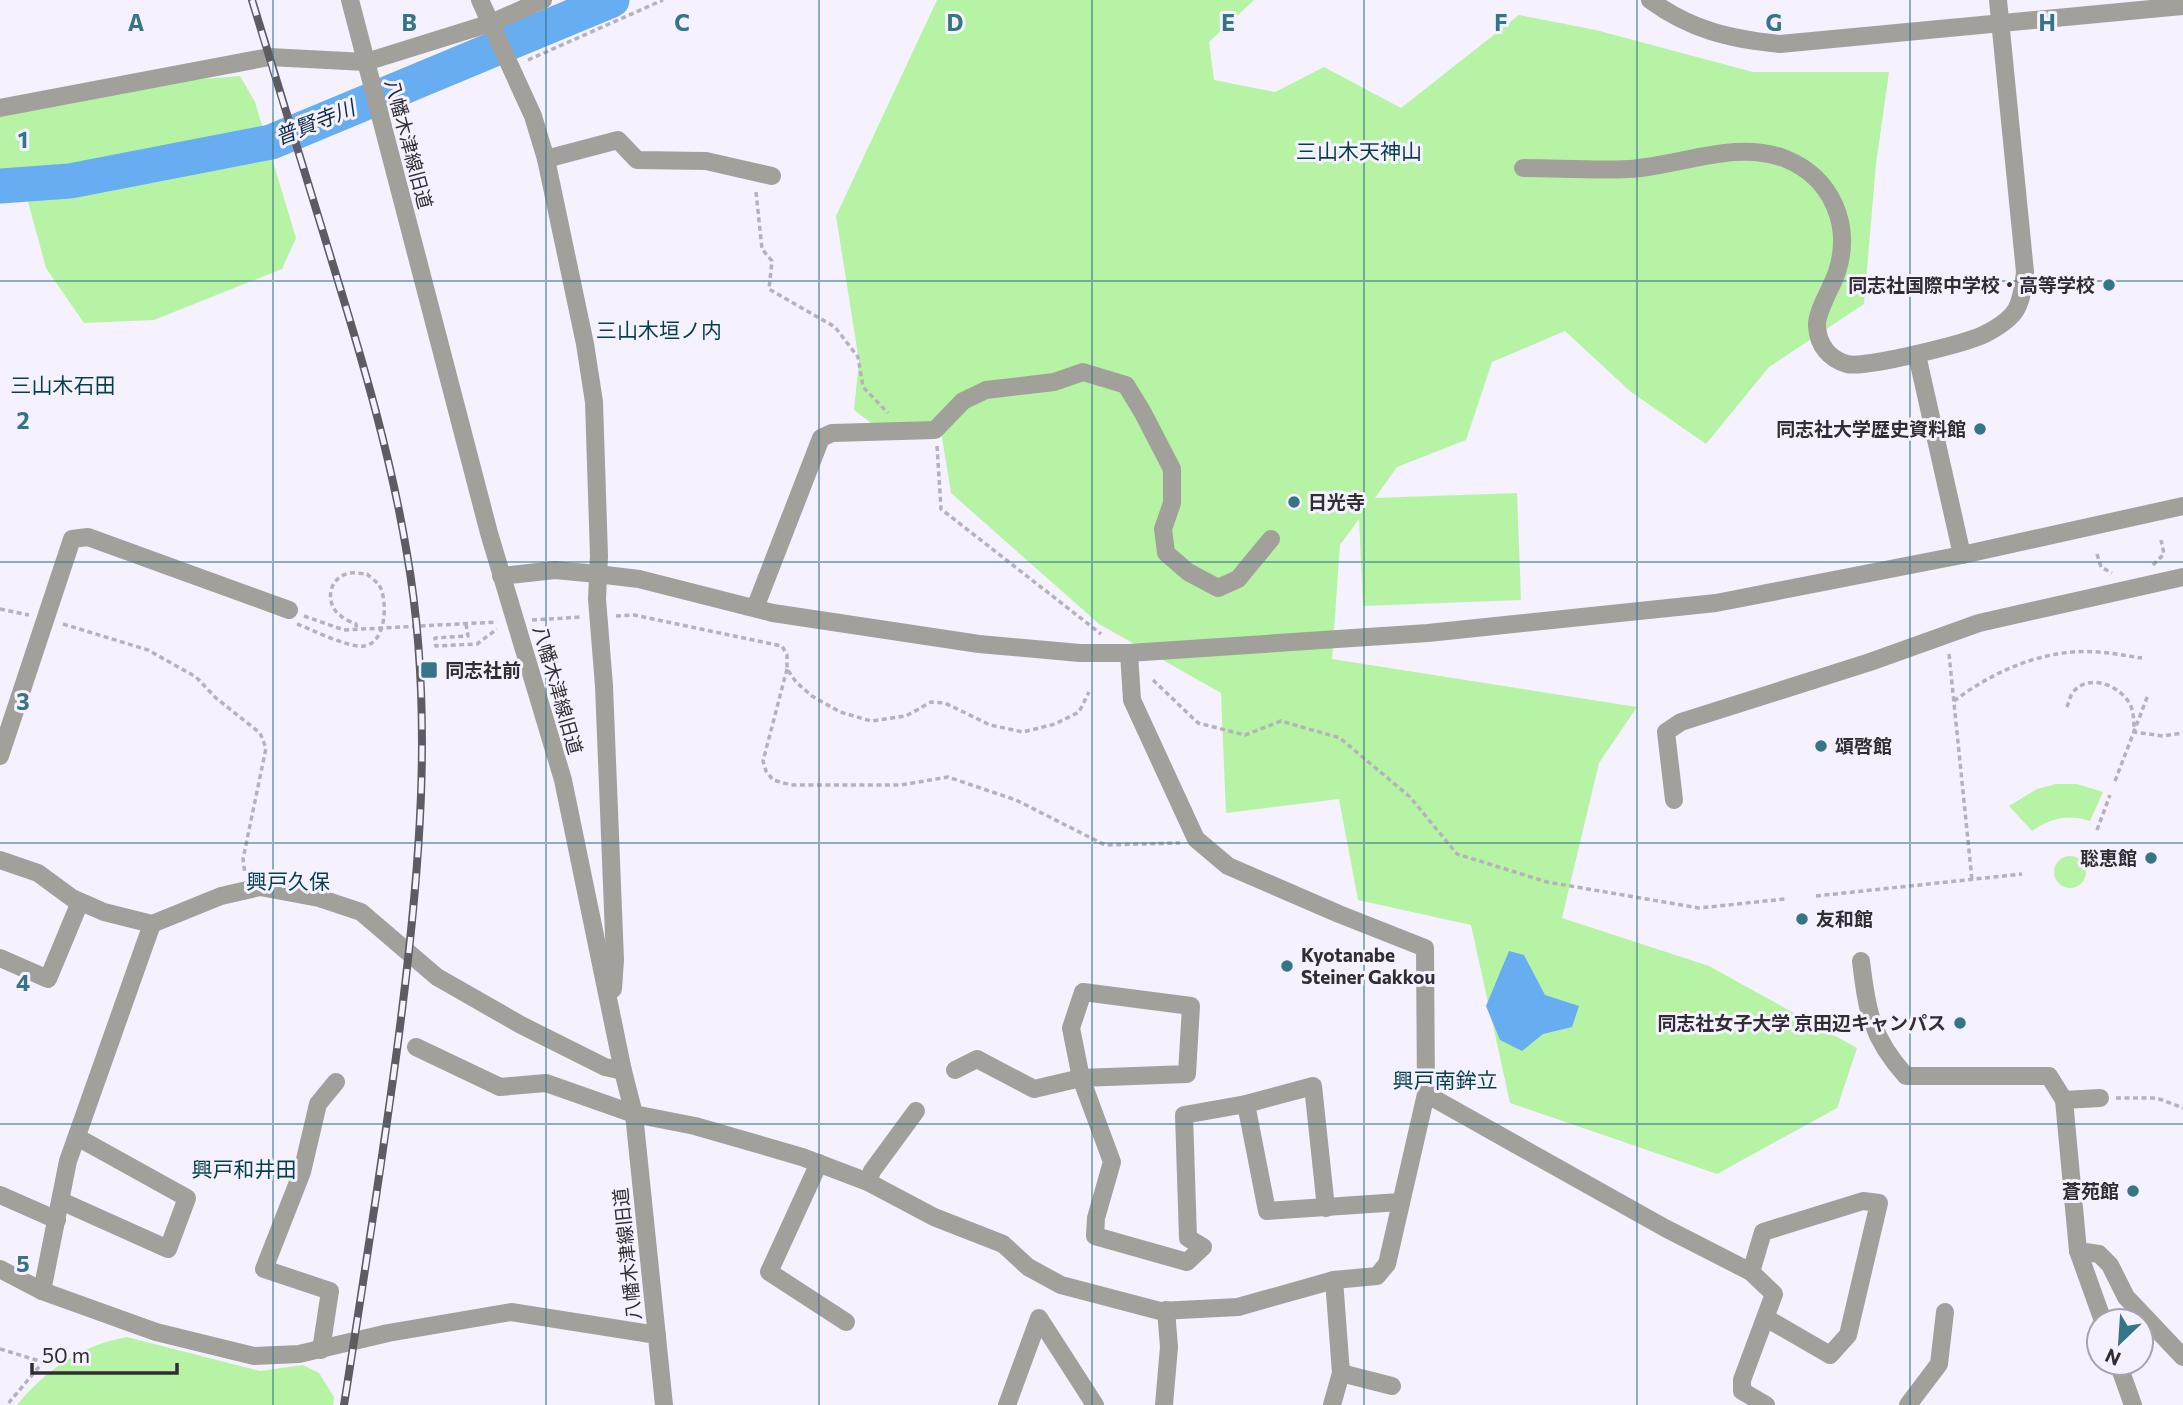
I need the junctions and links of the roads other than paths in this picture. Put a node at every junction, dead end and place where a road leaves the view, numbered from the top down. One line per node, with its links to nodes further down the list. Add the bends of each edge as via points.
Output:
1 (350, 0): 9 (street, 八幡木津線旧道)
2 (480, 0): 8 (street)
3 (543, 0): 8 (street)
4 (1650, 0): 7 (street, via 1704,30 1737,40 1780,44)
5 (1998, 0): 7 (street)
6 (2183, 6): 7 (street)
7 (2001, 23): 14 (street, via 2025,272 2022,298 2012,317 1983,335)
8 (492, 26): 9 (street); 11 (street, via 533,116)
9 (367, 67): 10 (street, via 269,57); 19 (street, 八幡木津線旧道)
10 (0, 108)
11 (546, 159): 13 (street, via 618,140 637,160 706,161); 18 (street, via 594,402)
12 (1523, 168): 14 (street, via 1630,169 1756,152 1787,160 1818,180 1836,205 1843,236 1838,271 1816,322 1818,339 1830,358 1850,366)
13 (772, 176)
14 (1917, 355): 17 (street)
15 (2183, 506): 17 (street)
16 (1271, 539): 21 (street, via 1238,579 1218,588 1188,572 1166,552 1163,529 1172,503 1172,469 1143,413 1126,385 1083,372 1054,383 986,390 963,401 935,430 832,433 821,438)
17 (1962, 555): 23 (street, via 1716,603 1428,633)
18 (597, 574): 19 (street, via 555,570); 21 (street, via 639,579); 31 (street, via 615,960)
19 (501, 576): 31 (street, 八幡木津線旧道, via 563,780)
20 (2183, 577): 25 (street, via 1979,622 1681,722 1666,732)
21 (755, 608): 23 (street, via 979,644)
22 (289, 610): 24 (street, via 88,537 72,539)
23 (1129, 653): 37 (street, via 1132,700 1195,839 1228,866 1425,948)
24 (0, 756)
25 (1674, 800)
26 (0, 860): 27 (street, via 38,873)
27 (80, 902): 28 (street); 29 (street, via 48,979)
28 (152, 924): 34 (street, via 221,896 260,887 318,898 361,912 464,994 605,1067); 43 (street)
29 (0, 958)
30 (1861, 961): 39 (street, via 1867,1009 1886,1053 1906,1076 2049,1076)
31 (611, 1010): 34 (street, 八幡木津線旧道)
32 (416, 1046): 42 (street, via 500,1087 546,1083)
33 (955, 1070): 35 (street, via 977,1059 1034,1089)
34 (623, 1071): 42 (street, 八幡木津線旧道)
35 (1081, 1078): 35 (street, via 1070,1028 1083,992 1191,1006 1187,1074); 40 (street, via 1112,1162 1095,1237 1186,1262 1203,1247 1188,1238 1184,1115)
36 (336, 1082): 62 (street, via 317,1104 302,1172 264,1269 330,1291)
37 (1426, 1094): 48 (street); 53 (street)
38 (2100, 1098): 39 (street)
39 (2064, 1100): 51 (street)
40 (1246, 1104): 49 (street, via 1267,1211); 49 (street, via 1313,1086)
41 (916, 1111): 45 (street)
42 (634, 1114): 44 (street, via 695,1126); 61 (street, 八幡木津線旧道)
43 (77, 1137): 47 (street); 47 (street, via 187,1198 168,1249)
44 (819, 1163): 45 (street); 60 (street, via 769,1272)
45 (868, 1182): 57 (street, via 934,1217 1003,1244 1028,1267 1061,1285)
46 (0, 1195): 50 (street)
47 (61, 1201): 50 (street)
48 (1400, 1202): 49 (street); 54 (street, via 1387,1264 1377,1276)
49 (1326, 1208)
50 (57, 1220): 55 (street)
51 (2078, 1251): 56 (street); 63 (street, via 2099,1254 2110,1265 2126,1297)
52 (0, 1269): 55 (street)
53 (1751, 1272): 59 (street, via 1774,1294); 59 (street, via 1763,1232 1863,1201 1879,1203 1848,1335 1830,1355)
54 (1334, 1280): 57 (street, via 1238,1307); 64 (street)
55 (42, 1291): 62 (street, via 156,1332 254,1356)
56 (2098, 1307)
57 (1166, 1310): 70 (street, via 1169,1346)
58 (1945, 1312): 73 (street, via 1939,1364)
59 (1766, 1318): 72 (street, via 1742,1391)
60 (846, 1322)
61 (657, 1335): 62 (street, via 511,1312 388,1333); 67 (street, 八幡木津線旧道)
62 (321, 1350)
63 (2183, 1357)
64 (1341, 1373): 66 (street); 71 (street)
65 (2123, 1377): 74 (street)
66 (1392, 1386)
67 (664, 1405)
68 (1007, 1405): 69 (street, via 1039,1318)
69 (1095, 1405)
70 (1164, 1405)
71 (1332, 1405)
72 (1766, 1405)
73 (1909, 1405)
74 (2133, 1405)

